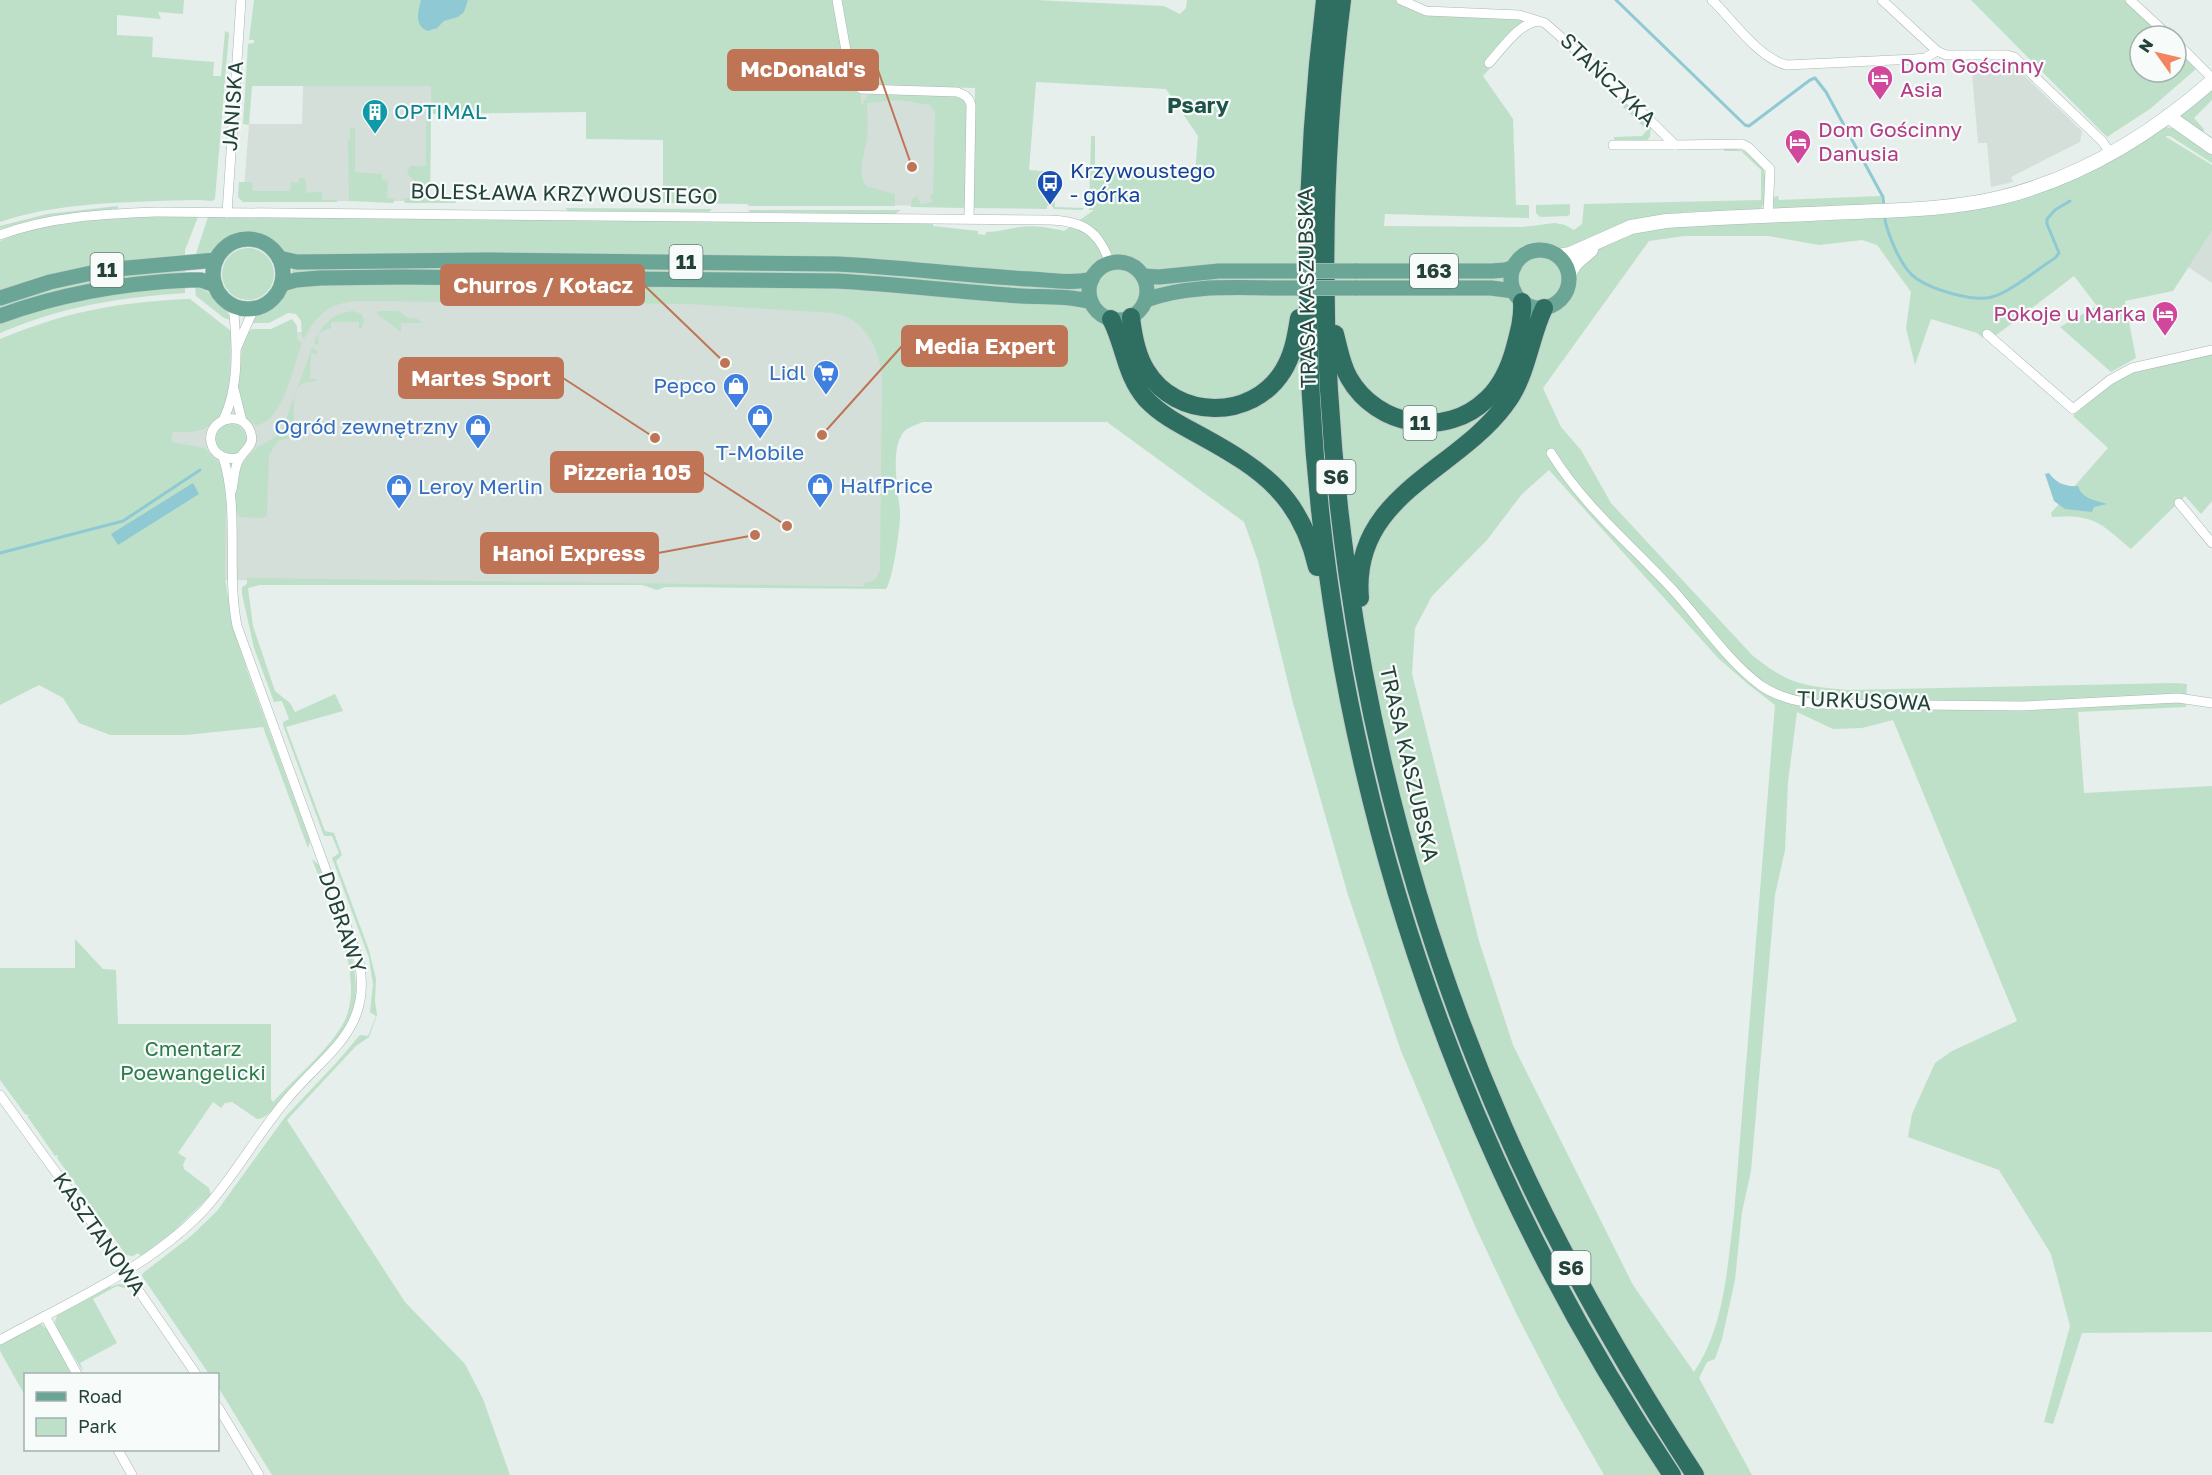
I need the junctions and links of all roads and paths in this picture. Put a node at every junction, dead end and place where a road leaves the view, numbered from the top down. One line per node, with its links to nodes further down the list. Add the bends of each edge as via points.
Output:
1 (241, 0): 20 (street, JANISKA)
2 (837, 0): 22 (street, via 855,85 862,89 957,92 969,99)
3 (1325, 0): 30 (highway, TRASA KASZUBSKA / S6, via 1311,136)
4 (1342, 0): 36 (highway, TRASA KASZUBSKA / S6, via 1330,138)
5 (1401, 0): 9 (street, STAŃCZYKA, via 1426,11 1520,15)
6 (1712, 0): 11 (street, via 1778,63 1915,59)
7 (1882, 0): 11 (street)
8 (2130, 0): 10 (street)
9 (1538, 21): 13 (street, STAŃCZYKA, via 1527,24); 16 (street, STAŃCZYKA, via 1556,30)
10 (2156, 24)
11 (1937, 51): 19 (street, via 1946,55 2014,57)
12 (2188, 54): 14 (street)
13 (1488, 63)
14 (2212, 79): 15 (main road, 163)
15 (2168, 116): 18 (main road); 19 (main road, 163)
16 (1674, 145): 17 (street, STAŃCZYKA); 21 (street, STAŃCZYKA, via 1748,147 1770,170)
17 (1613, 146)
18 (2212, 147)
19 (2111, 153): 21 (main road, 163, via 2058,178 2003,197 1967,204)
20 (226, 213): 22 (street, BOLESŁAWA KRZYWOUSTEGO); 23 (street, BOLESŁAWA KRZYWOUSTEGO, via 98,215 38,224)
21 (1768, 216): 24 (main road, 163, via 1666,221 1635,226)
22 (969, 219): 28 (street, BOLESŁAWA KRZYWOUSTEGO, via 1078,224 1099,240)
23 (0, 235)
24 (1607, 237): 25 (main road, 163); 31 (main road, 163)
25 (1558, 256): 29 (main road, 163, via 1545,250 1535,251 1522,256); 31 (main road)
26 (279, 258): 27 (main road, 11, via 268,245 248,239 230,244); 33 (main road, 11, via 297,262 837,264 1011,278); 34 (main road)
27 (216, 260): 35 (main road); 38 (main road, 11, via 105,270)
28 (1110, 263): 32 (main road, via 1129,264); 33 (main road)
29 (1514, 267): 32 (main road, 163, bridge, via 1492,271 1210,271); 37 (main road, via 1511,277)
30 (1306, 268): 45 (highway, via 1295,344 1285,367 1267,390 1235,406 1195,406 1160,387 1141,361); 59 (highway, TRASA KASZUBSKA / S6, via 1313,451)
31 (1569, 273): 43 (main road, 163, via 1565,295)
32 (1143, 276): 39 (main road)
33 (1092, 279): 40 (main road)
34 (282, 284): 40 (main road, 11, via 320,278 400,277 837,281); 42 (main road, via 272,299)
35 (215, 285): 41 (main road); 44 (main road, 11, via 190,280 121,285 55,298)
36 (1326, 291): 37 (highway, 11, via 1342,362 1353,384 1381,411 1420,423 1440,422 1468,413 1496,390 1509,367 1522,320); 60 (highway, TRASA KASZUBSKA / S6, via 1336,482)
37 (1518, 297): 39 (main road, bridge, via 1491,288 1281,288 1211,289); 43 (main road, via 1532,307)
38 (0, 298)
39 (1146, 300): 45 (main road)
40 (1091, 302): 46 (main road, via 1099,313)
41 (233, 305): 42 (main road); 48 (street)
42 (254, 308): 48 (street)
43 (1544, 308): 60 (highway, via 1516,389 1503,408 1395,501 1374,529 1360,574)
44 (0, 316)
45 (1131, 317): 46 (main road)
46 (1111, 319): 59 (highway, via 1127,367 1145,397 1167,416 1258,471 1288,501 1312,549)
47 (1987, 334): 49 (street, via 2073,409 2132,368)
48 (236, 349): 50 (street, DOBRAWY)
49 (2212, 350)
50 (233, 384): 51 (street, DOBRAWY); 52 (street, DOBRAWY)
51 (223, 420): 52 (street); 54 (street, DOBRAWY, via 211,437 213,447)
52 (242, 421): 55 (street, DOBRAWY, via 252,438 248,451)
53 (1551, 453): 61 (street, TURKUSOWA, via 1575,487 1725,651 1761,685 1783,697 1816,704 2023,706 2169,698)
54 (223, 457): 55 (street); 56 (street, DOBRAWY)
55 (240, 457): 56 (street, DOBRAWY)
56 (231, 495): 63 (street, DOBRAWY, via 231,589 237,626 355,950 362,996 356,1019 345,1038 288,1097 214,1197 176,1235)
57 (2180, 503): 58 (street)
58 (2212, 543)
59 (1335, 629): 72 (highway, TRASA KASZUBSKA / S6, via 1356,740 1386,859 1459,1074 1548,1267 1611,1380)
60 (1362, 663): 73 (highway, TRASA KASZUBSKA / S6, via 1388,786 1416,889 1486,1086 1583,1289)
61 (2212, 703)
62 (0, 1095): 63 (street, KASZTANOWA)
63 (125, 1271): 64 (street, DOBRAWY); 67 (street, KASZTANOWA)
64 (45, 1316): 65 (street, DOBRAWY); 66 (street)
65 (0, 1340)
66 (76, 1373)
67 (195, 1373)
68 (219, 1409): 71 (street)
69 (119, 1451): 70 (street)
70 (132, 1475)
71 (259, 1475)
72 (1672, 1475)
73 (1695, 1475)

